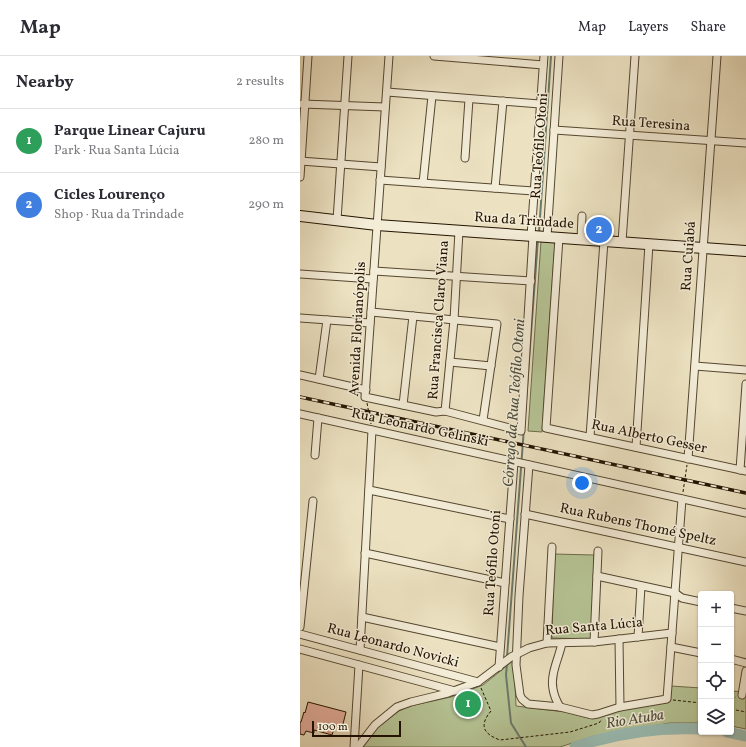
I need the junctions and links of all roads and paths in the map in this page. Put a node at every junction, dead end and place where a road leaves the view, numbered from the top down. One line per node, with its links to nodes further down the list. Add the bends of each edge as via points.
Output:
1 (308, 56): 14 (street)
2 (348, 56): 16 (street)
3 (389, 56): 10 (street, Avenida Florianópolis)
4 (434, 56): 9 (street)
5 (544, 56): 9 (street, Rua Teófilo Otoni)
6 (559, 56): 18 (street, Rua Teófilo Otoni)
7 (635, 56): 19 (street)
8 (717, 56): 20 (street, Rua Cuiabá)
9 (543, 65): 15 (street, Rua Teófilo Otoni)
10 (386, 92): 11 (street); 17 (street, Avenida Florianópolis)
11 (432, 96): 12 (street); 28 (street)
12 (469, 98): 13 (street); 22 (street)
13 (503, 101): 15 (street); 29 (street)
14 (302, 104): 16 (street); 23 (street)
15 (540, 104): 30 (street, Rua Teófilo Otoni)
16 (344, 106): 17 (street); 24 (street)
17 (385, 107): 25 (street, Avenida Florianópolis)
18 (554, 130): 19 (street, Rua Teresina); 37 (street, Rua Teófilo Otoni)
19 (630, 135): 20 (street, Rua Teresina); 41 (street)
20 (711, 141): 21 (street, Rua Teresina); 43 (street, Rua Cuiabá)
21 (746, 143)
22 (465, 158)
23 (300, 161): 24 (street); 26 (street)
24 (341, 164): 25 (street); 33 (street)
25 (381, 167): 27 (street, Avenida Florianópolis)
26 (300, 177)
27 (380, 180): 28 (street); 34 (street, Avenida Florianópolis)
28 (423, 183): 29 (street)
29 (495, 188): 30 (street)
30 (534, 191): 36 (street, Rua Teófilo Otoni)
31 (300, 216): 33 (main road, Rua da Trindade)
32 (582, 216): 39 (street)
33 (337, 220): 34 (main road, Rua da Trindade)
34 (377, 225): 35 (main road, Rua da Trindade); 46 (street, Avenida Florianópolis)
35 (460, 231): 36 (main road, Rua da Trindade); 47 (street, Rua Francisca Claro Viana)
36 (532, 236): 37 (main road, Rua da Trindade); 48 (street, Rua Teófilo Otoni)
37 (546, 237): 38 (main road, Rua da Trindade)
38 (559, 238): 39 (main road, Rua da Trindade); 69 (street, Rua Alberto Gesser, via 546,428)
39 (581, 239): 40 (main road, Rua da Trindade)
40 (604, 241): 41 (main road, Rua da Trindade); 69 (street)
41 (622, 242): 42 (main road, Rua da Trindade)
42 (649, 244): 43 (main road, Rua da Trindade); 70 (street)
43 (703, 248): 44 (main road, Rua da Trindade); 57 (street, Rua Cuiabá)
44 (746, 251)
45 (300, 274): 46 (street)
46 (374, 275): 47 (street); 49 (street, Avenida Florianópolis)
47 (456, 276): 48 (street); 53 (street, Rua Francisca Claro Viana)
48 (530, 281): 67 (street, Rua Teófilo Otoni, via 521,431)
49 (371, 312): 50 (street); 54 (street, Avenida Florianópolis)
50 (413, 316): 53 (street); 63 (street)
51 (300, 318): 52 (street)
52 (327, 320): 54 (street); 60 (street)
53 (454, 320): 55 (street, Rua Francisca Claro Viana); 56 (street, via 497,324)
54 (370, 323): 62 (street, Avenida Florianópolis)
55 (450, 362): 56 (street); 64 (street, Rua Francisca Claro Viana)
56 (491, 366): 67 (street)
57 (695, 366): 58 (street); 72 (street, Rua Cuiabá)
58 (746, 370)
59 (300, 375): 60 (street)
60 (319, 379): 62 (street)
61 (746, 384): 75 (street)
62 (365, 393): 63 (street); 68 (path, Avenida Florianópolis)
63 (403, 405): 64 (street, via 436,412)
64 (445, 411): 67 (street)
65 (300, 414): 66 (street, Rua Leonardo Gelinski)
66 (318, 418): 68 (street, Rua Leonardo Gelinski); 71 (street)
67 (483, 420)
68 (372, 430): 73 (street, Rua Leonardo Gelinski); 76 (street)
69 (590, 437): 70 (street, Rua Alberto Gesser)
70 (636, 447): 72 (street, Rua Alberto Gesser)
71 (315, 455)
72 (688, 458): 75 (street, Rua Alberto Gesser); 77 (path)
73 (515, 462): 74 (street, Rua Leonardo Gelinski); 81 (street, Rua Teófilo Otoni)
74 (527, 465): 77 (street, Rua Leonardo Gelinski); 80 (street, Rua Teófilo Otoni)
75 (743, 470)
76 (369, 490): 81 (street); 85 (street)
77 (682, 499): 79 (street, Rua Leonardo Gelinski); 83 (street)
78 (313, 501): 97 (street)
79 (746, 513)
80 (525, 514): 83 (street, Rua Rubens Thomé Speltz); 110 (street, Rua Teófilo Otoni)
81 (510, 519): 88 (street, Rua Teófilo Otoni)
82 (552, 546): 103 (street)
83 (678, 547): 86 (street, Rua Rubens Thomé Speltz); 90 (street)
84 (598, 551): 87 (street)
85 (365, 553): 88 (street); 96 (street)
86 (746, 562)
87 (597, 576): 89 (street); 102 (street)
88 (505, 583): 105 (street, Rua Teófilo Otoni)
89 (641, 586): 90 (street); 100 (street)
90 (675, 593): 91 (street); 93 (street)
91 (682, 598): 92 (street); 93 (street)
92 (698, 601)
93 (674, 605): 98 (street)
94 (734, 609): 95 (street)
95 (746, 612)
96 (362, 617): 105 (street); 108 (street)
97 (300, 627)
98 (672, 633): 100 (street, Rua Santa Lúcia); 106 (street)
99 (300, 634): 108 (street, Rua Leonardo Novicki)
100 (638, 637): 101 (street, Rua Santa Lúcia)
101 (619, 639): 102 (street, Rua Santa Lúcia); 124 (street)
102 (594, 642): 104 (street, Rua Santa Lúcia)
103 (547, 643): 104 (street, Rua Santa Lúcia); 110 (street, Rua Santa Lúcia)
104 (562, 643): 123 (street, via 552,681)
105 (500, 647): 115 (street, Rua Teófilo Otoni)
106 (671, 647): 109 (street); 121 (street)
107 (300, 649): 114 (street, Rua Leonardo Novicki)
108 (360, 650): 111 (street, Rua Leonardo Novicki)
109 (698, 652)
110 (517, 653): 115 (street, Rua Santa Lúcia); 123 (street, Rua Teófilo Otoni, via 519,690 522,699 528,704)
111 (388, 658): 117 (street); 118 (street, Rua Leonardo Novicki)
112 (734, 661): 113 (street)
113 (746, 663)
114 (359, 665): 117 (street, Rua Leonardo Novicki); 128 (street)
115 (499, 667): 118 (street, Rua Santa Lúcia)
116 (746, 671): 120 (street)
117 (384, 672): 119 (street, Rua Leonardo Novicki)
118 (478, 682): 119 (street, Rua Santa Lúcia); 125 (path, via 491,711 486,716 484,724 486,731 500,740 570,732 599,723)
119 (455, 691): 129 (street, Rua Santa Lúcia, via 397,707 375,725)
120 (742, 696)
121 (667, 699): 122 (path); 124 (street, Rua Teófilo Otoni)
122 (698, 703)
123 (560, 707): 125 (street, Rua Teófilo Otoni, via 592,715)
124 (620, 707): 125 (street, Rua Teófilo Otoni)
125 (608, 710)
126 (734, 710): 127 (path)
127 (746, 712)
128 (354, 747)
129 (358, 747)

